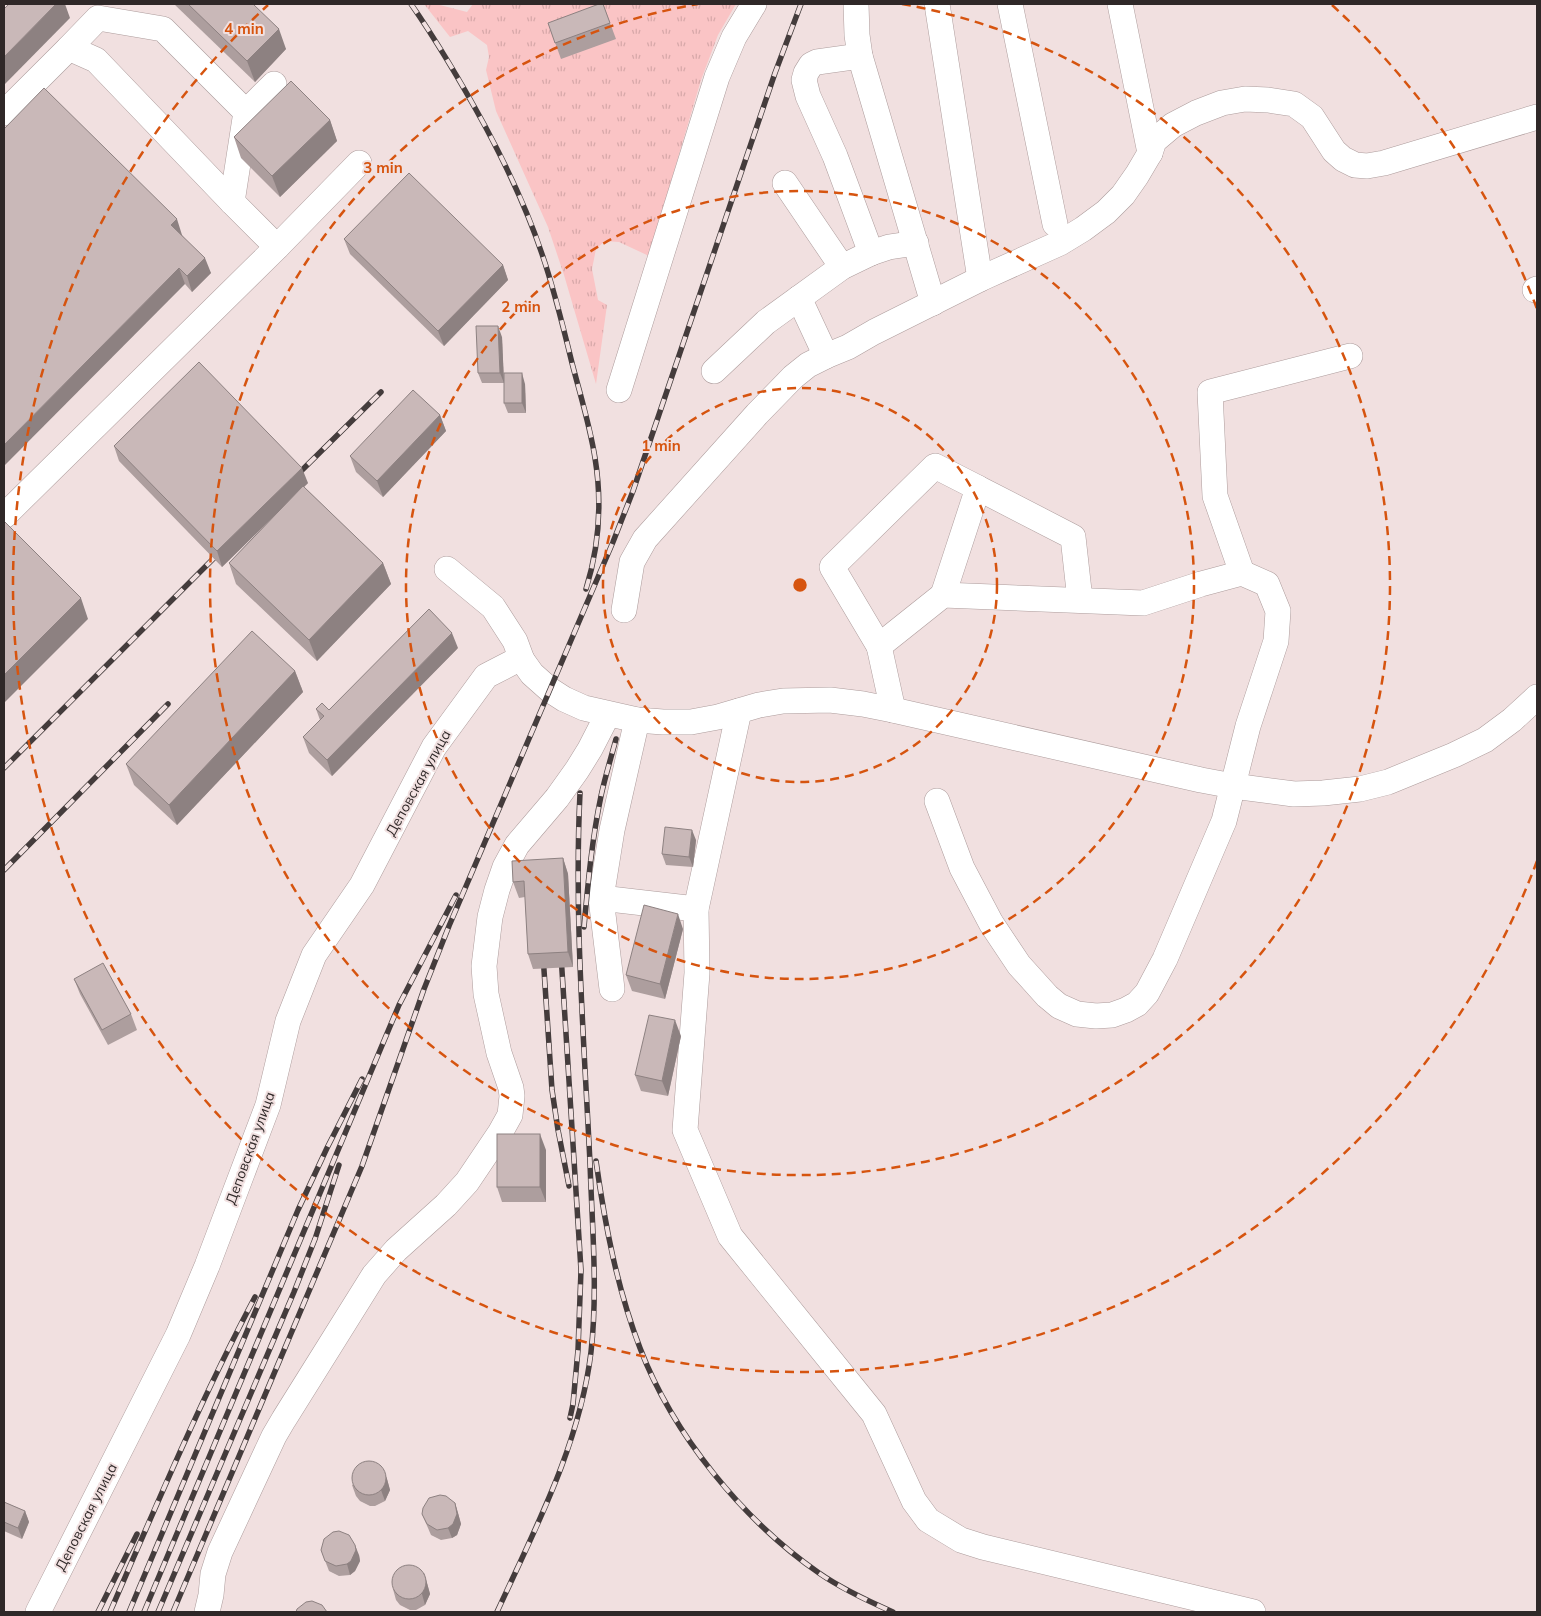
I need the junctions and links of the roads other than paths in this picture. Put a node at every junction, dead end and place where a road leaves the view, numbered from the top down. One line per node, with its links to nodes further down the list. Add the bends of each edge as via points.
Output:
1 (754, 4): 27 (street, via 734,37 717,77)
2 (856, 4): 7 (street)
3 (937, 4): 21 (street)
4 (1010, 4): 16 (street)
5 (1120, 4): 12 (street)
6 (68, 48): 9 (street, via 98,18 163,30); 10 (street); 15 (street, via 96,60)
7 (860, 56): 17 (street); 19 (street, via 817,62 811,65 804,80)
8 (274, 84): 9 (street)
9 (246, 112): 15 (street)
10 (4, 113)
11 (1537, 117): 12 (street, via 1367,166 1343,159 1312,117 1294,104 1245,99 1222,103 1173,126 1154,141)
12 (1150, 154): 21 (street, via 1123,195 1098,218 1060,243)
13 (359, 163): 18 (street)
14 (785, 183): 20 (street)
15 (232, 202): 18 (street)
16 (1055, 224)
17 (916, 243): 19 (street); 23 (street)
18 (277, 247): 29 (street)
19 (871, 253): 20 (street)
20 (842, 267): 22 (street)
21 (980, 278): 23 (street)
22 (799, 298): 24 (street); 26 (street, via 766,322)
23 (934, 303): 24 (street)
24 (826, 356): 34 (street, via 800,371 778,391 645,538 632,562)
25 (1350, 356): 31 (street, via 1210,392 1215,496)
26 (714, 371)
27 (619, 390)
28 (978, 488): 32 (street); 33 (street, via 1073,537); 35 (street, via 935,466 832,567)
29 (4, 516)
30 (447, 569): 36 (street, via 493,607 515,641)
31 (1242, 573): 33 (street, via 1143,603); 42 (street, via 1267,584 1278,611 1276,641 1248,726)
32 (943, 594): 33 (street); 35 (street)
33 (1080, 600)
34 (624, 610)
35 (879, 646): 39 (street)
36 (522, 660): 40 (street, via 532,674 564,699); 47 (street, Деповская улица, via 486,676 434,747 362,885 314,955 288,1021 268,1105 207,1266 178,1335)
37 (1537, 697): 42 (street, via 1485,740 1388,782 1360,789 1294,794)
38 (739, 710): 39 (street, via 783,702 830,700); 41 (street, via 691,722); 45 (street)
39 (893, 710): 42 (street)
40 (608, 714): 41 (street); 48 (street, via 577,770 517,846 496,890 484,966 486,994 499,1053 511,1088 510,1115 468,1182 374,1275 284,1419 220,1552)
41 (637, 720): 44 (street, via 612,830)
42 (1233, 786): 43 (street, via 1215,846 1156,979 1137,1004 1112,1015 1096,1016 1077,1014 1059,1006 1019,965 967,880)
43 (937, 801)
44 (601, 898): 45 (street); 46 (street)
45 (696, 909): 49 (street, via 697,973 685,1130 730,1236 874,1414 914,1501 928,1520 961,1540 983,1547)
46 (612, 990)
47 (38, 1612)
48 (207, 1612)
49 (1253, 1612)

